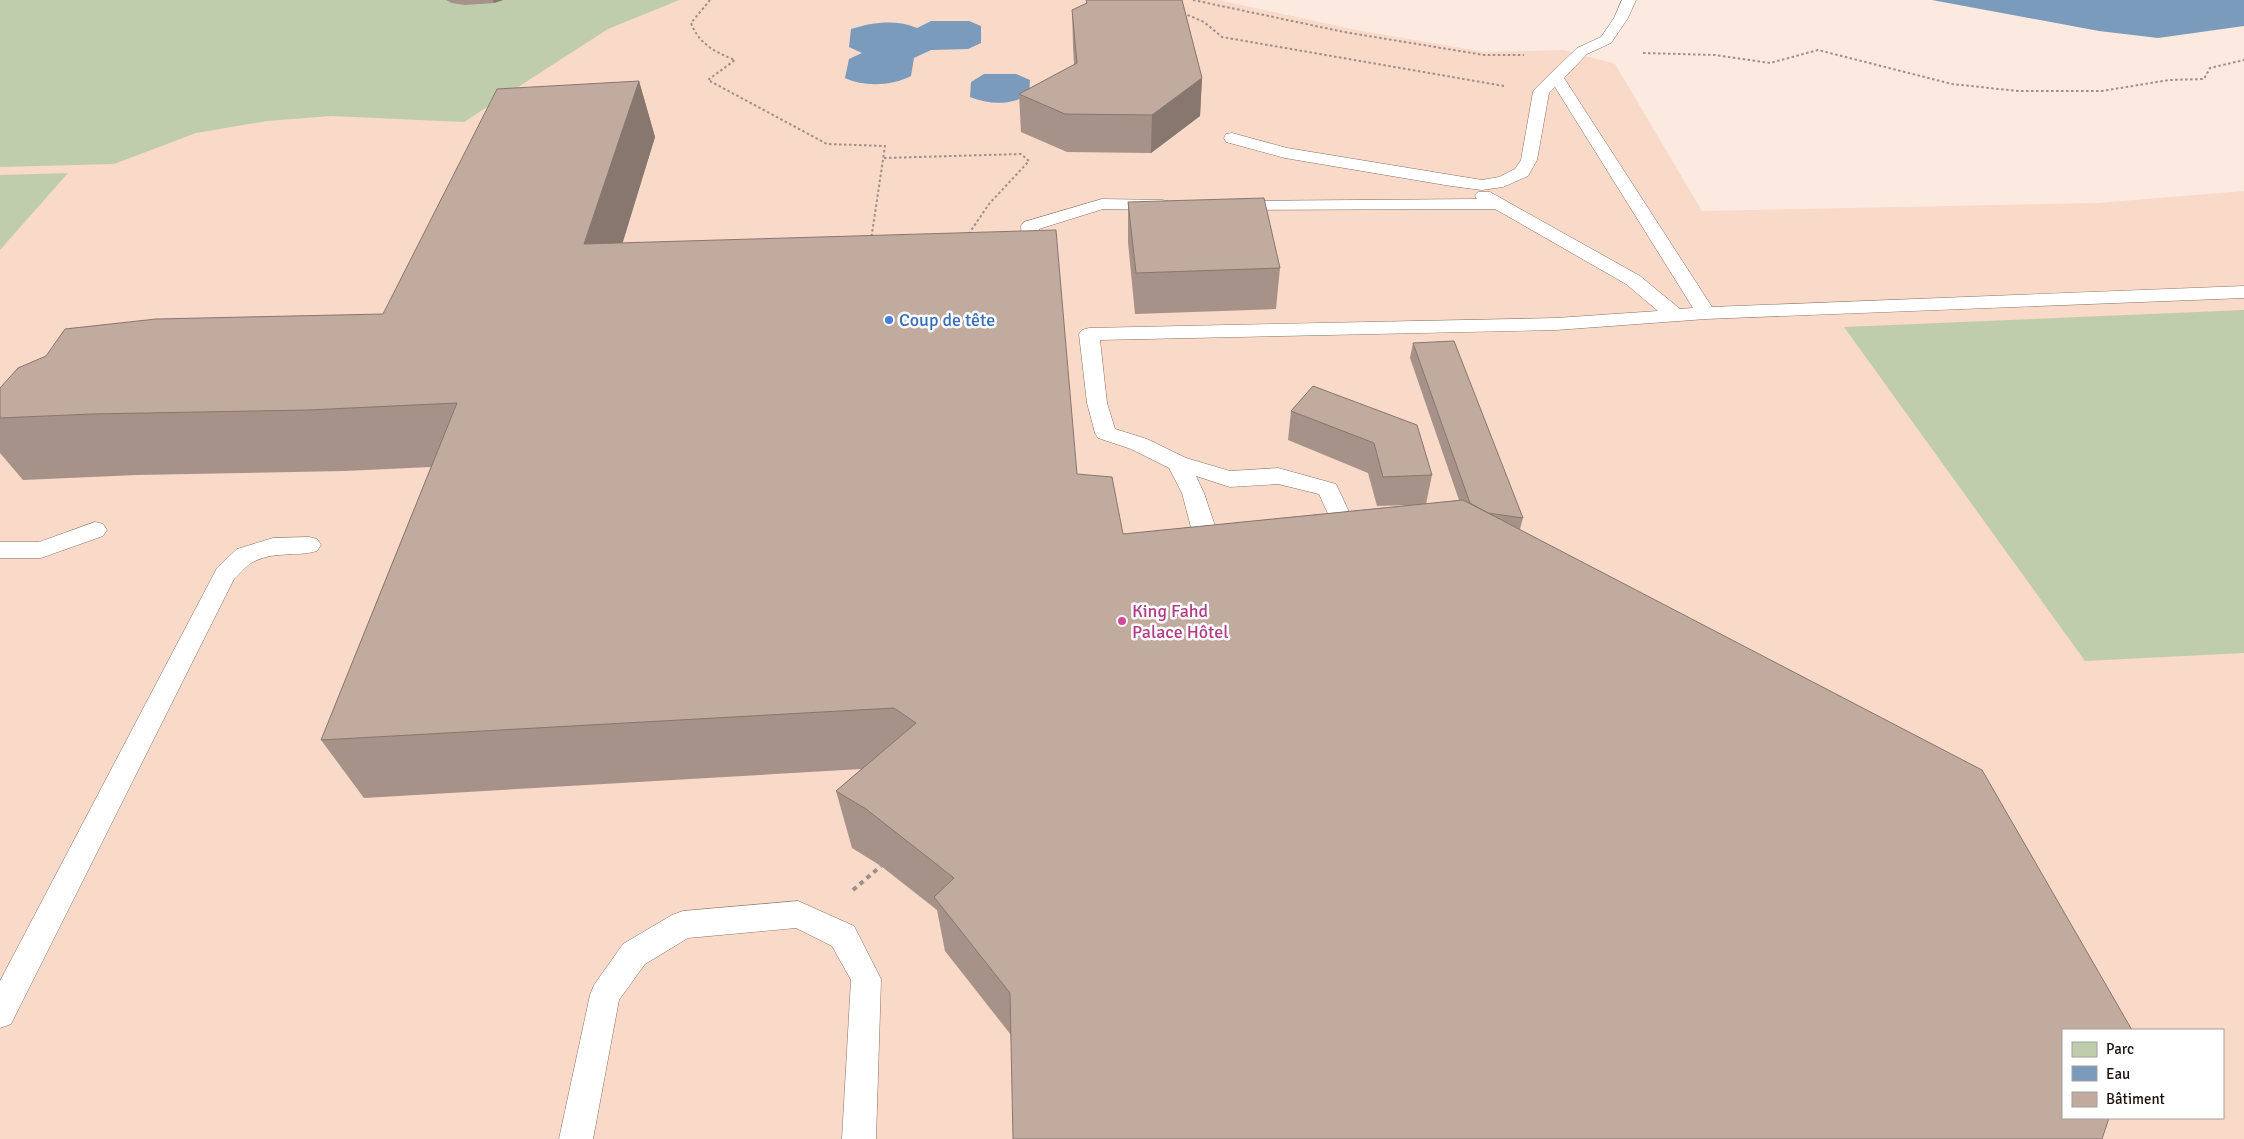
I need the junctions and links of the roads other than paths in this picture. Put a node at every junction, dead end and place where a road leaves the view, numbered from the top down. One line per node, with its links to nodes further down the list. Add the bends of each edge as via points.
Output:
1 (1628, 0): 2 (lane, via 1621,18 1606,40 1582,51)
2 (1556, 77): 4 (lane, via 1541,92 1529,160 1522,172 1503,182); 10 (lane)
3 (1232, 138): 4 (lane, via 1285,153)
4 (1457, 182): 5 (lane)
5 (1497, 204): 6 (lane); 11 (lane, via 1633,280)
6 (1213, 205)
7 (1184, 206): 8 (lane, via 1102,204 1030,226)
8 (1035, 284)
9 (2244, 292): 10 (lane)
10 (1706, 313): 11 (lane)
11 (1675, 315): 12 (lane, via 1556,324 1089,334 1097,403 1106,433 1140,444)
12 (1178, 463): 16 (lane, via 1230,480 1278,476 1328,489 1340,516 1332,545); 17 (lane, via 1193,493 1213,554)
13 (95, 530): 15 (lane, via 40,550)
14 (309, 545): 18 (lane, via 272,546 245,555 225,574)
15 (0, 550)
16 (1316, 553)
17 (1238, 557)
18 (0, 1013)
19 (576, 1139): 20 (lane, via 605,995 634,954 683,925 798,914 843,936 866,979)
20 (859, 1139)

